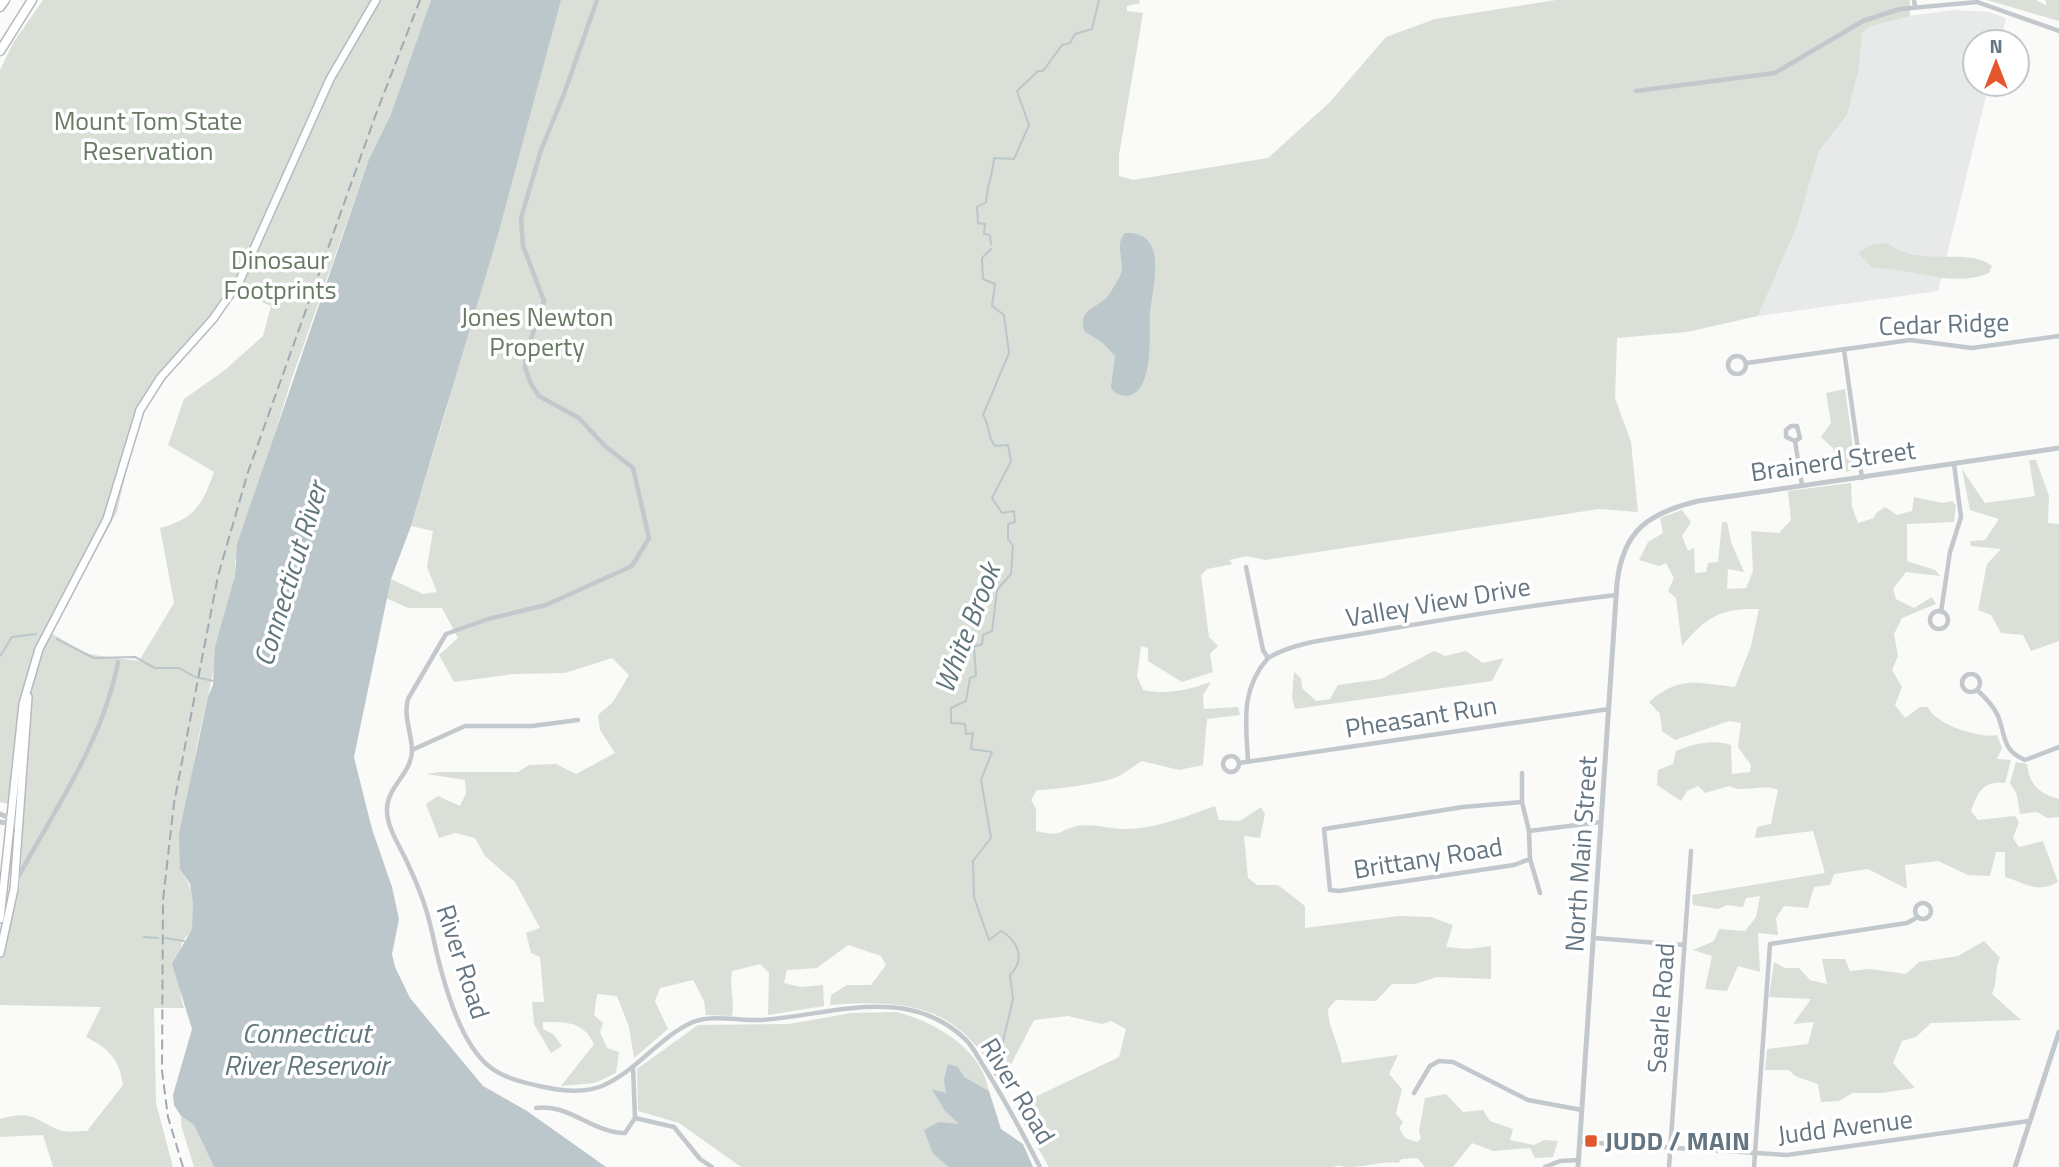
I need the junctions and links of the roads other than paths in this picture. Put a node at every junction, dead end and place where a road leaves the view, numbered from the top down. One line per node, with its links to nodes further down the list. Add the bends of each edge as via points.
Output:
1 (5, 0): 6 (highway)
2 (32, 0): 9 (highway)
3 (376, 0): 37 (main road, via 330,79 240,280 213,319 161,377 141,410 107,519 41,644 31,673)
4 (597, 0): 29 (street, River Road, via 521,218 523,246 544,301 527,350 526,367 539,396 575,415 633,468 649,538 632,566 546,605 446,634 408,698)
5 (1914, 0): 7 (street)
6 (0, 7)
7 (1915, 7): 8 (street, via 1977,2); 10 (street, via 1868,19 1775,73)
8 (2059, 31)
9 (0, 51)
10 (1636, 91)
11 (2059, 336): 12 (street, Cedar Ridge, via 1972,348 1916,340)
12 (1844, 350): 13 (street, Cedar Ridge); 17 (street)
13 (1747, 363): 13 (street, Cedar Ridge, via 1746,370 1739,373 1728,366 1735,356)
14 (1795, 442): 18 (street)
15 (2059, 448): 16 (street, Brainerd Street)
16 (1954, 464): 17 (street, Brainerd Street); 22 (street, via 1961,517 1950,552)
17 (1862, 478): 18 (street, Brainerd Street)
18 (1801, 485): 19 (street, Brainerd Street, via 1669,509 1646,522)
19 (1626, 545): 21 (street, North Main Street)
20 (1246, 567): 23 (street)
21 (1616, 595): 23 (street, Valley View Drive, via 1402,627 1306,645); 26 (street, North Main Street)
22 (1941, 612)
23 (1268, 658): 30 (street, via 1250,683 1247,696)
24 (118, 662): 41 (street, via 97,735)
25 (1977, 690): 25 (street, via 1966,691 1964,678 1977,677); 28 (street, via 1992,704 2005,746 2012,754 2025,760)
26 (1609, 709): 30 (street, Pheasant Run); 35 (street, North Main Street)
27 (578, 720): 29 (street, via 532,726 464,726)
28 (2059, 747)
29 (412, 750): 49 (street, River Road, via 409,767 391,794 387,811 391,830 429,914 456,1012 478,1056 508,1077 558,1090 600,1087)
30 (1248, 762): 31 (street, Pheasant Run)
31 (1239, 763)
32 (1522, 774): 33 (street)
33 (1522, 802): 38 (street); 40 (street, Brittany Road, via 1324,829 1330,890 1476,871)
34 (0, 814): 37 (street)
35 (1602, 821): 38 (street); 45 (street, North Main Street)
36 (0, 822): 37 (street)
37 (14, 822): 41 (main road); 44 (main road)
38 (1529, 831): 40 (street)
39 (1691, 851): 46 (street, Searle Road)
40 (1530, 859): 42 (street)
41 (14, 883): 47 (main road)
42 (1540, 893)
43 (1917, 917): 57 (street, via 1907,923 1770,944)
44 (0, 919)
45 (1594, 939): 46 (street); 52 (street, North Main Street)
46 (1684, 945): 56 (street, Searle Road)
47 (0, 953)
48 (2059, 1032): 54 (street)
49 (634, 1066): 53 (street); 60 (street, River Road, via 695,1021 767,1020 895,1006 931,1018 966,1039 1013,1112)
50 (1414, 1093): 52 (street, via 1430,1066 1453,1062 1528,1100)
51 (537, 1108): 53 (street, via 555,1107 618,1133 629,1129)
52 (1582, 1110): 55 (street, North Main Street)
53 (635, 1118): 59 (street, via 674,1128)
54 (2029, 1121): 57 (street, Judd Avenue, via 1808,1154); 64 (street)
55 (1580, 1142): 56 (street, Judd Avenue); 58 (street, North Main Street)
56 (1670, 1149): 57 (street, Judd Avenue); 62 (street, Searle Road)
57 (1755, 1155): 63 (street)
58 (1578, 1164): 61 (street, via 1560,1161)
59 (712, 1167)
60 (1040, 1167)
61 (1545, 1167)
62 (1669, 1167)
63 (1754, 1167)
64 (2015, 1167)

